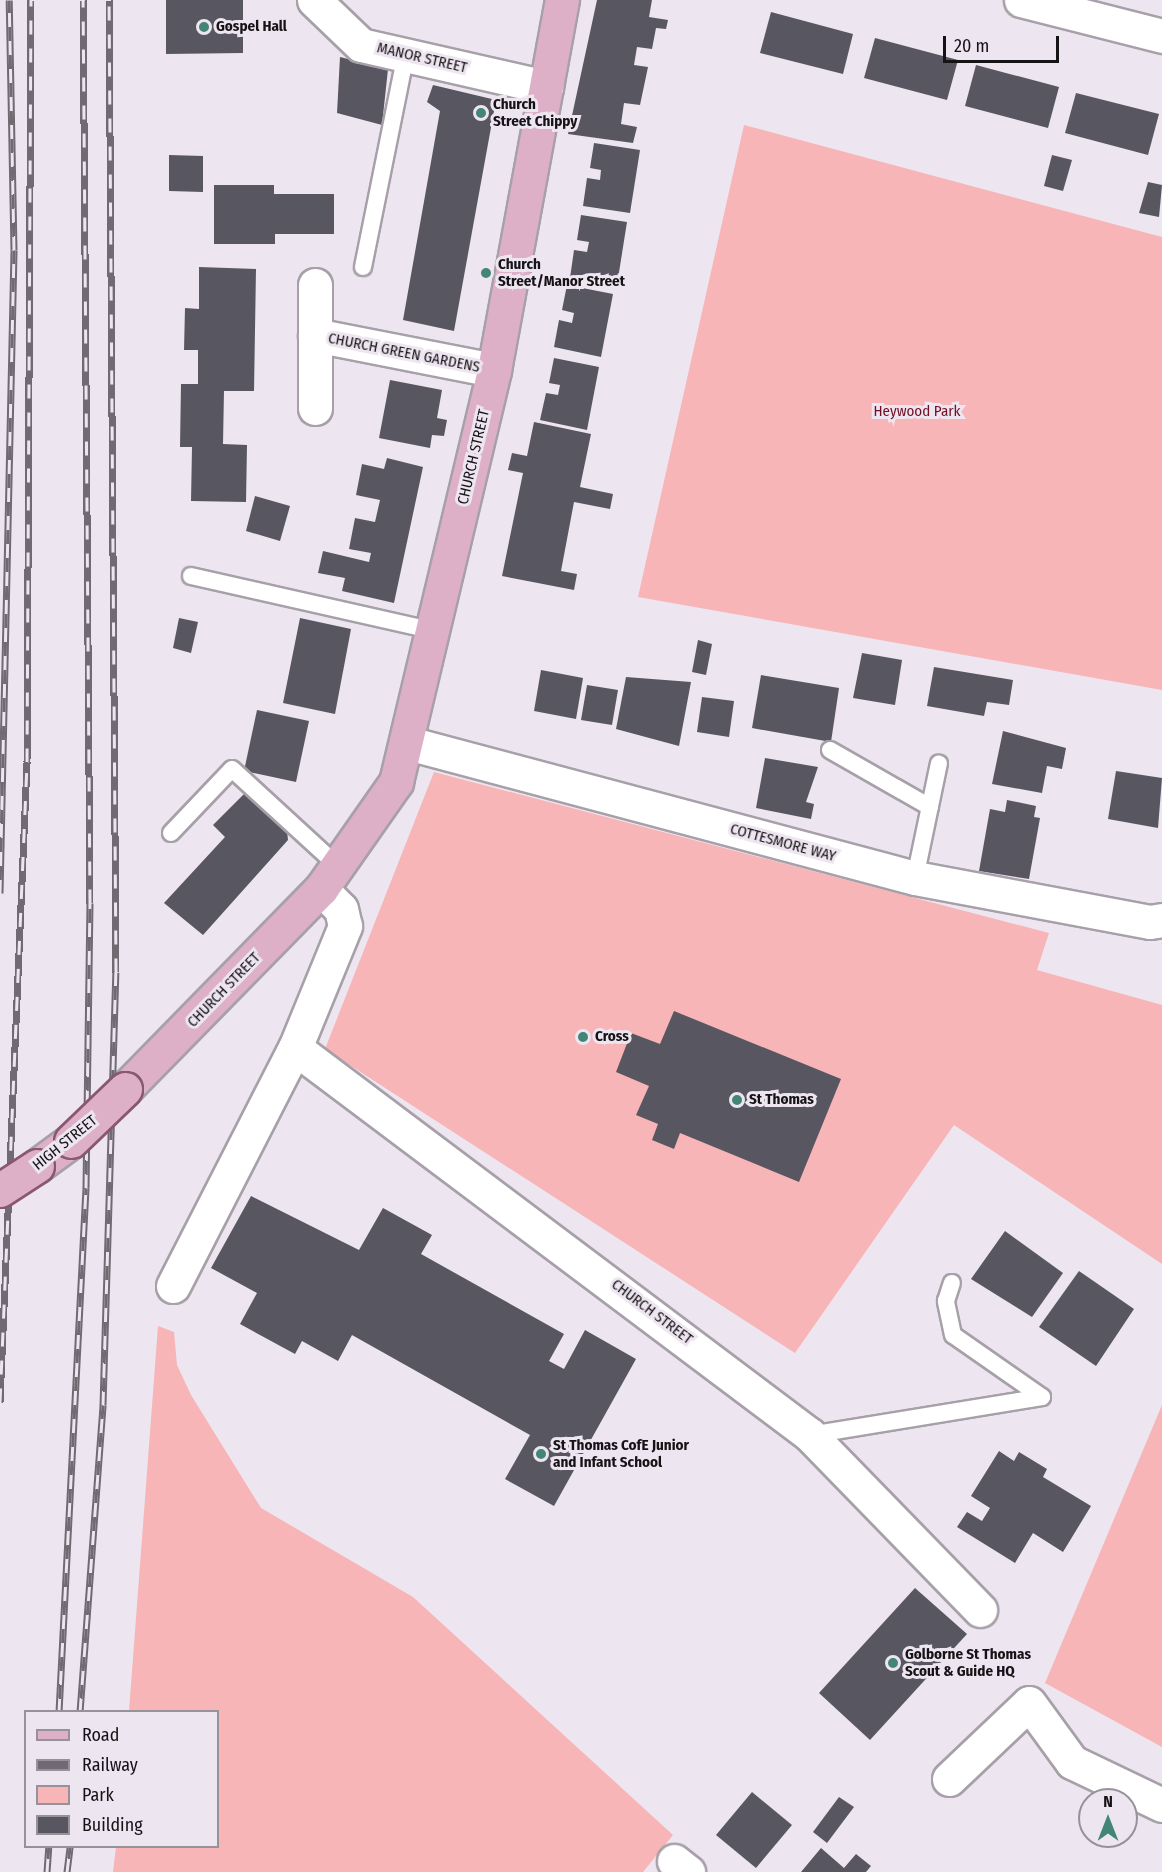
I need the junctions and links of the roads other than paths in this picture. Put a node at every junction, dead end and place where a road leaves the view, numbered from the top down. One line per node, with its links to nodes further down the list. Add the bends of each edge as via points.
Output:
1 (314, 0): 5 (street, MANOR STREET, via 361,45)
2 (562, 0): 6 (main road, CHURCH STREET)
3 (1021, 0): 4 (street)
4 (1162, 36)
5 (406, 54): 6 (street, MANOR STREET); 7 (lane)
6 (546, 87): 10 (main road, CHURCH STREET)
7 (363, 267)
8 (315, 285): 9 (street)
9 (315, 335): 10 (street, CHURCH GREEN GARDENS); 11 (street)
10 (494, 370): 13 (main road, CHURCH STREET)
11 (315, 408)
12 (191, 576): 13 (lane)
13 (435, 631): 14 (main road, CHURCH STREET)
14 (408, 743): 19 (main road, CHURCH STREET, via 396,782 375,818); 20 (street, COTTESMORE WAY)
15 (830, 750): 17 (lane)
16 (939, 763): 17 (lane)
17 (930, 807): 20 (lane)
18 (171, 833): 19 (lane, via 232,769)
19 (330, 877): 22 (street, via 345,926); 23 (main road, CHURCH STREET)
20 (915, 878): 21 (street, COTTESMORE WAY, via 1150,922)
21 (1162, 920)
22 (295, 1048): 26 (street); 27 (street, CHURCH STREET)
23 (125, 1089): 24 (main road, HIGH STREET, bridge, via 70,1141)
24 (0, 1190)
25 (952, 1283): 27 (lane, via 946,1301 953,1335 1042,1397)
26 (173, 1286)
27 (810, 1435): 28 (street, CHURCH STREET)
28 (980, 1610)
29 (949, 1779): 30 (street, via 1029,1702 1072,1762)
30 (1162, 1805)

